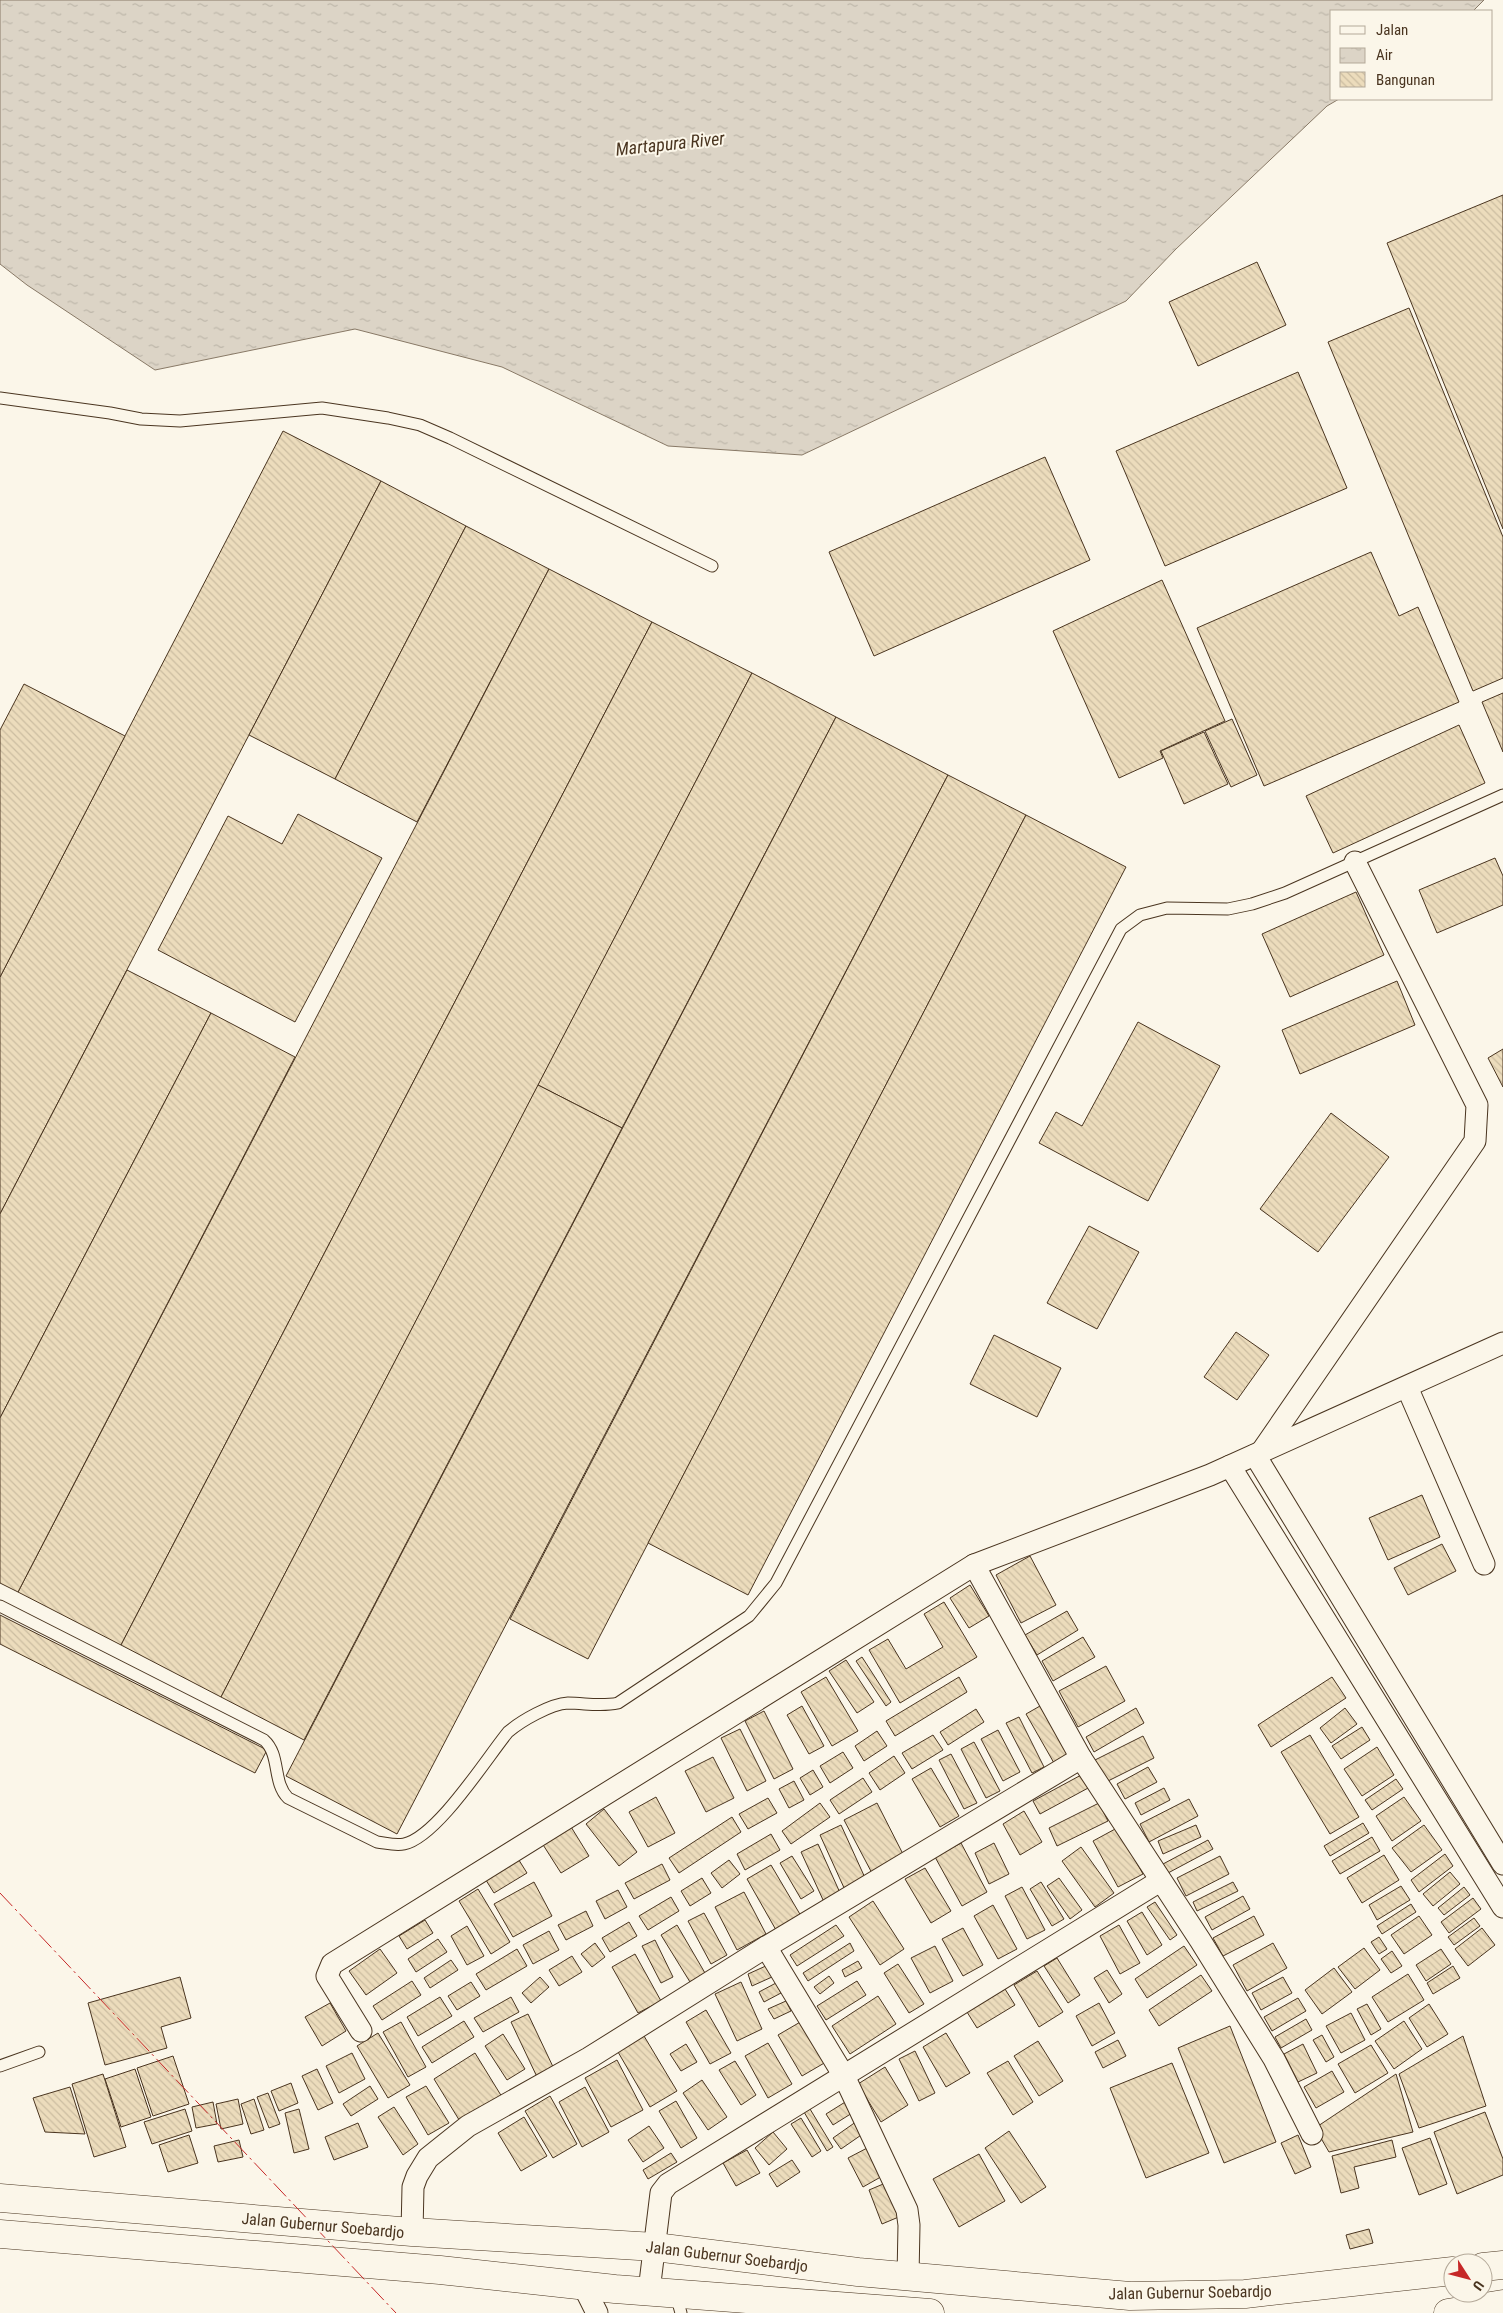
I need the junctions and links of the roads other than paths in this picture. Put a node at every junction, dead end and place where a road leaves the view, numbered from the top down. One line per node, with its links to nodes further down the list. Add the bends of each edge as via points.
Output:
1 (0, 398): 2 (lane, via 161,420 322,408 420,425)
2 (712, 566)
3 (1503, 795): 4 (lane)
4 (1355, 862): 7 (street, via 1477,1105 1475,1142); 11 (lane, via 1252,904 1228,909 1167,908 1140,915 1121,929 771,1590 749,1616 618,1703 593,1706 567,1703 519,1723 508,1732 441,1819 416,1839 405,1844 377,1842 288,1798 280,1788 272,1749 264,1740)
5 (1503, 1343): 6 (street)
6 (1407, 1387): 7 (street); 10 (street)
7 (1258, 1453): 8 (street); 13 (street)
8 (1230, 1466): 9 (street); 15 (street)
9 (974, 1564): 12 (street); 17 (street, via 332,1964 327,1976)
10 (1484, 1564)
11 (0, 1606)
12 (1081, 1758): 14 (street); 16 (street)
13 (1503, 1864)
14 (1160, 1881): 20 (street); 21 (street, via 1274,2059)
15 (1503, 1907)
16 (766, 1947): 20 (street); 23 (street, via 589,2058 468,2126 447,2142 428,2158 417,2176)
17 (361, 2031)
18 (39, 2052): 19 (lane)
19 (0, 2066)
20 (844, 2076): 25 (street, via 664,2187); 27 (street, via 907,2210 910,2225)
21 (1312, 2134)
22 (0, 2198): 23 (highway, Jalan Gubernur Soebardjo)
23 (412, 2232): 25 (highway, Jalan Gubernur Soebardjo)
24 (0, 2234): 28 (highway, via 440,2270)
25 (655, 2247): 27 (highway, Jalan Gubernur Soebardjo); 29 (street)
26 (1443, 2272): 27 (highway, Jalan Gubernur Soebardjo, via 1245,2294 1130,2296)
27 (908, 2277)
28 (584, 2287): 29 (highway); 32 (street)
29 (669, 2299): 31 (highway)
30 (1503, 2304): 33 (highway)
31 (918, 2312)
32 (597, 2313)
33 (1448, 2313)

